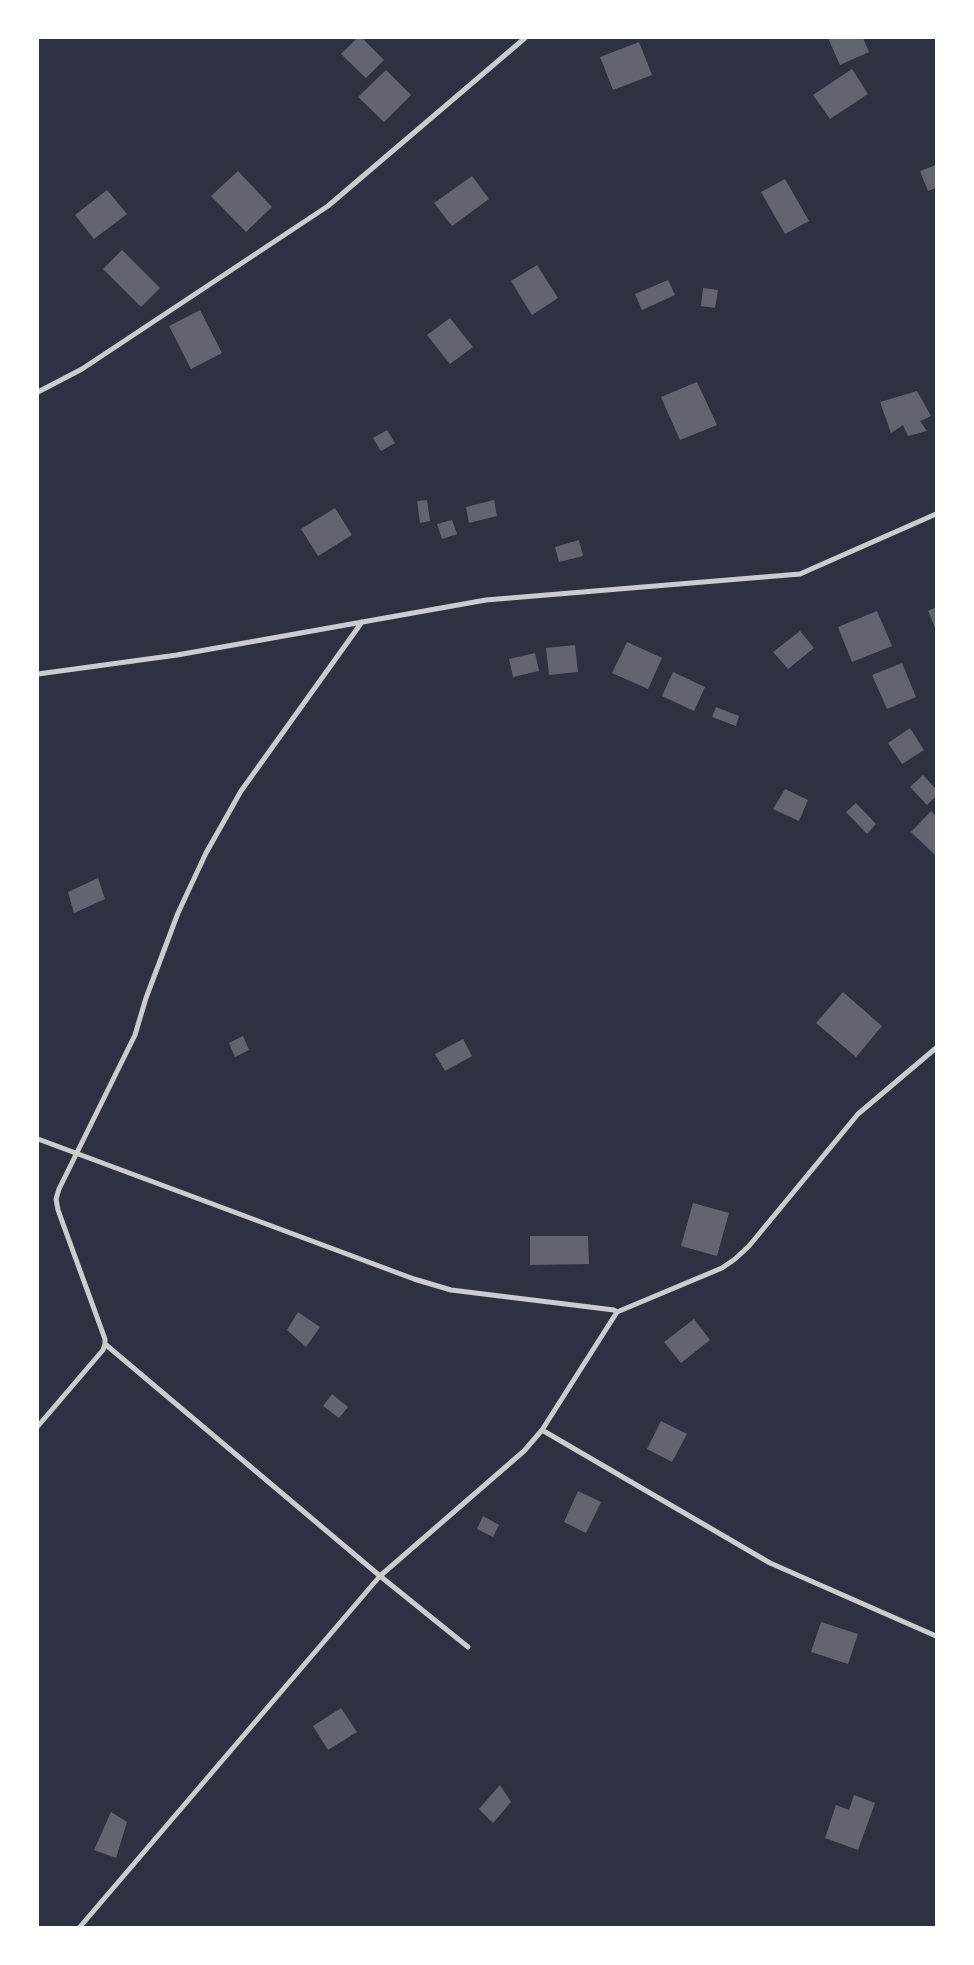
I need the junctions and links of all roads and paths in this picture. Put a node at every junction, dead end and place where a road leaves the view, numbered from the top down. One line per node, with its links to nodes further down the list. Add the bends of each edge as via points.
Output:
1 (525, 38): 2 (street, via 328,206 82,369)
2 (38, 392)
3 (936, 514): 4 (street, via 800,574 486,600)
4 (362, 622): 5 (street, via 177,655); 8 (street, via 240,790 206,853 178,913 135,1035)
5 (38, 674)
6 (936, 1048): 9 (street, via 858,1114 735,1259 722,1268)
7 (38, 1139): 8 (street)
8 (78, 1154): 9 (street, via 414,1280 451,1290); 10 (street, via 56,1199)
9 (617, 1312): 12 (street)
10 (105, 1344): 11 (street); 13 (street)
11 (38, 1426)
12 (542, 1430): 13 (street, via 524,1451); 14 (street, via 770,1563)
13 (380, 1576): 15 (street); 16 (street)
14 (936, 1636)
15 (468, 1647)
16 (79, 1928)

